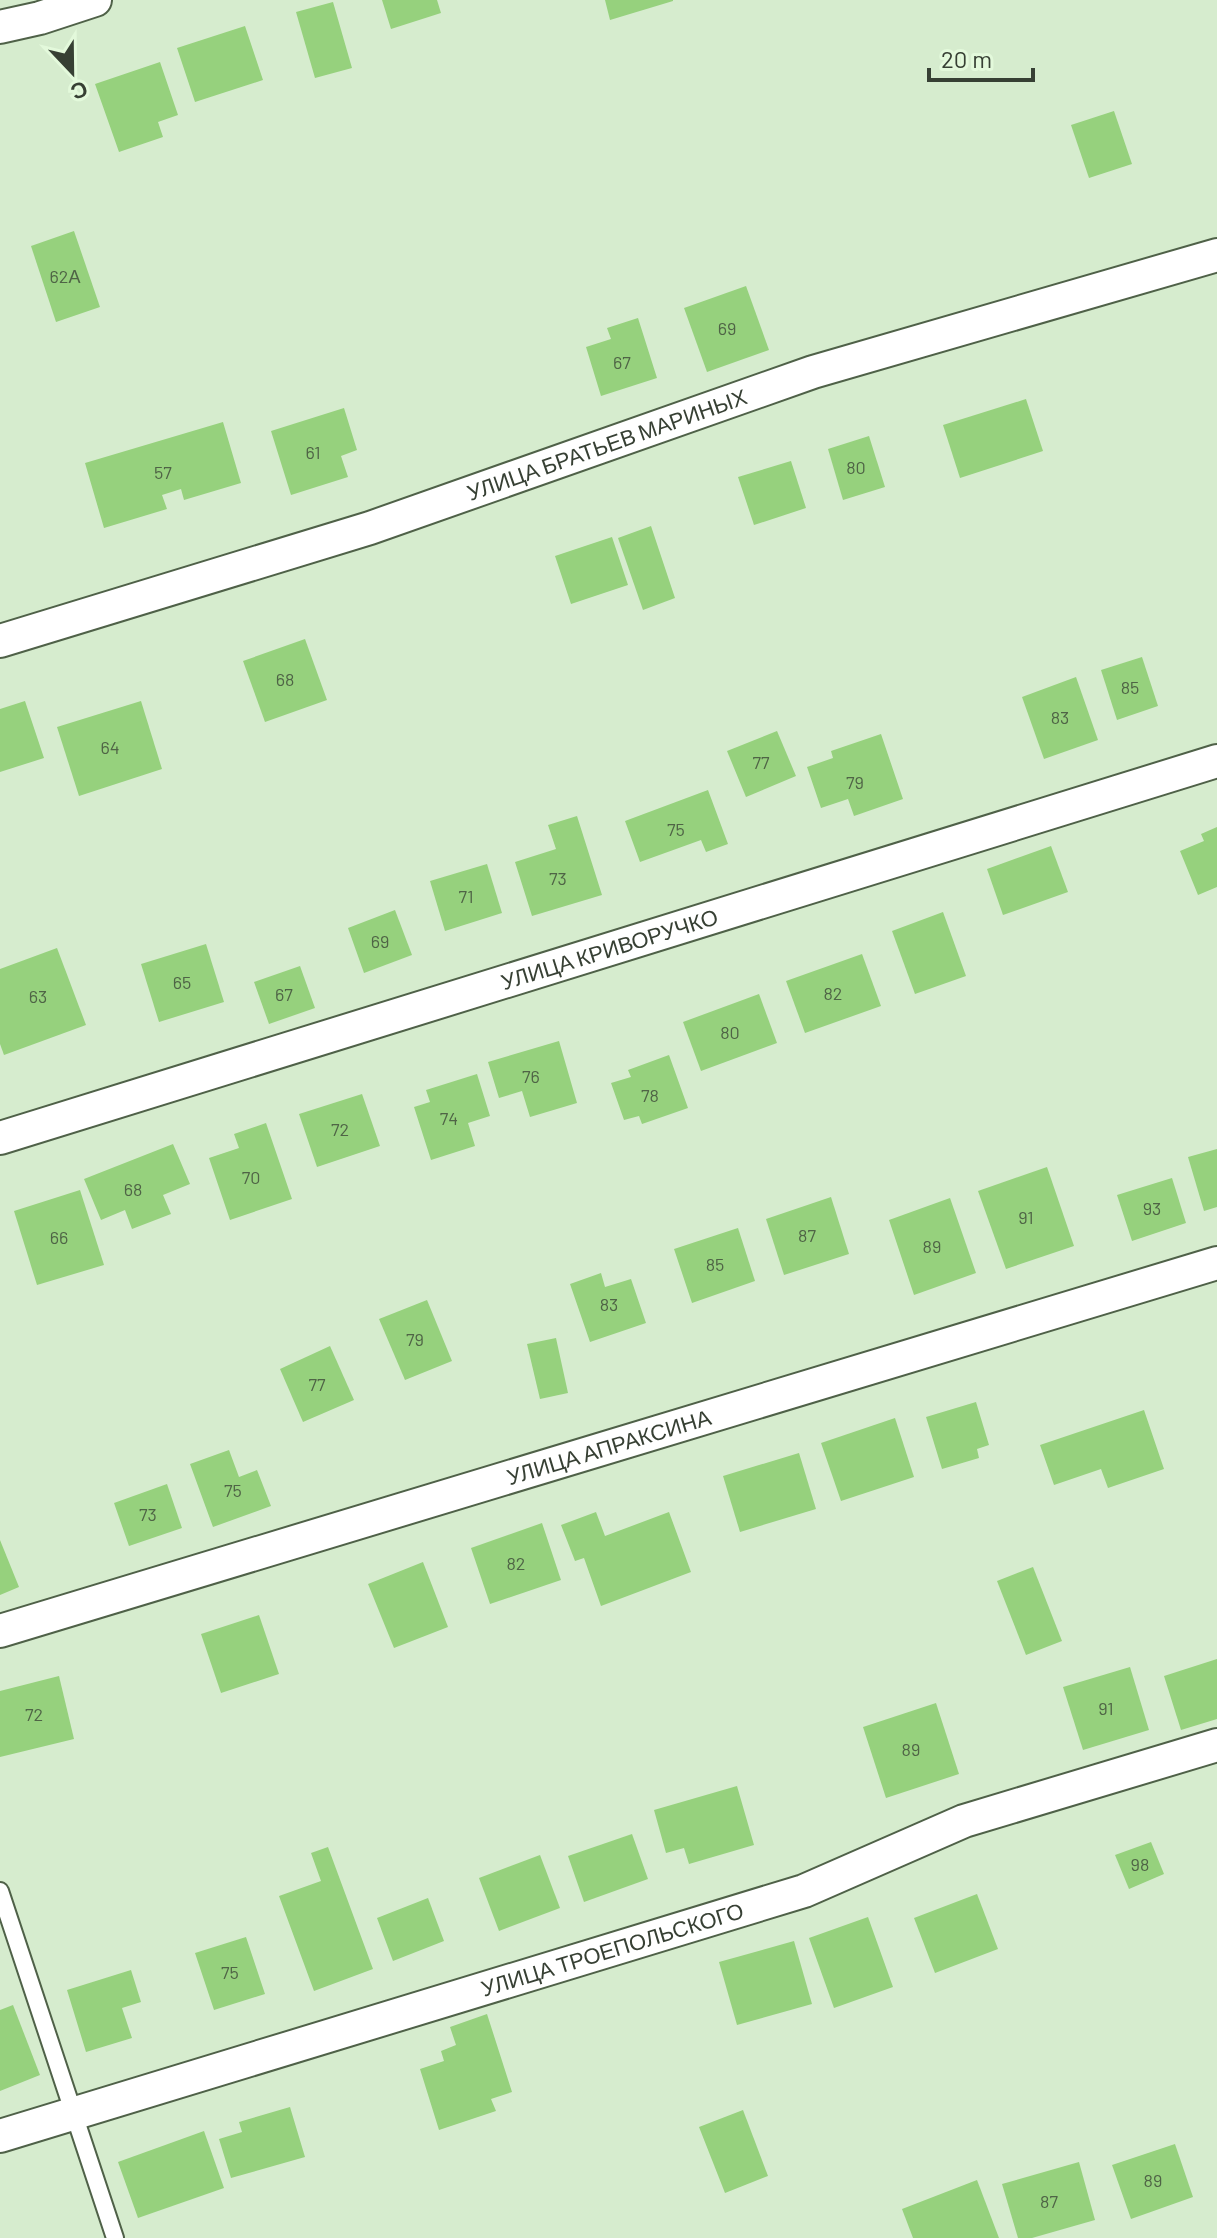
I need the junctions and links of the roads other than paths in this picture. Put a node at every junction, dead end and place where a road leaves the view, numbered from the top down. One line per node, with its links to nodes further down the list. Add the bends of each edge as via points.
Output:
1 (95, 0): 2 (street)
2 (0, 27)
3 (1217, 255): 4 (street, УЛИЦА БРАТЬЕВ МАРИНЫХ, via 813,372 370,528)
4 (0, 641)
5 (1217, 761): 6 (street, УЛИЦА КРИВОРУЧКО)
6 (0, 1138)
7 (1217, 1263): 8 (street, УЛИЦА АПРАКСИНА)
8 (0, 1631)
9 (1217, 1745): 11 (street, УЛИЦА ТРОЕПОЛЬСКОГО, via 964,1821 804,1891)
10 (0, 1891): 11 (lane)
11 (75, 2114): 12 (street, УЛИЦА ТРОЕПОЛЬСКОГО); 13 (lane)
12 (0, 2136)
13 (115, 2238)

